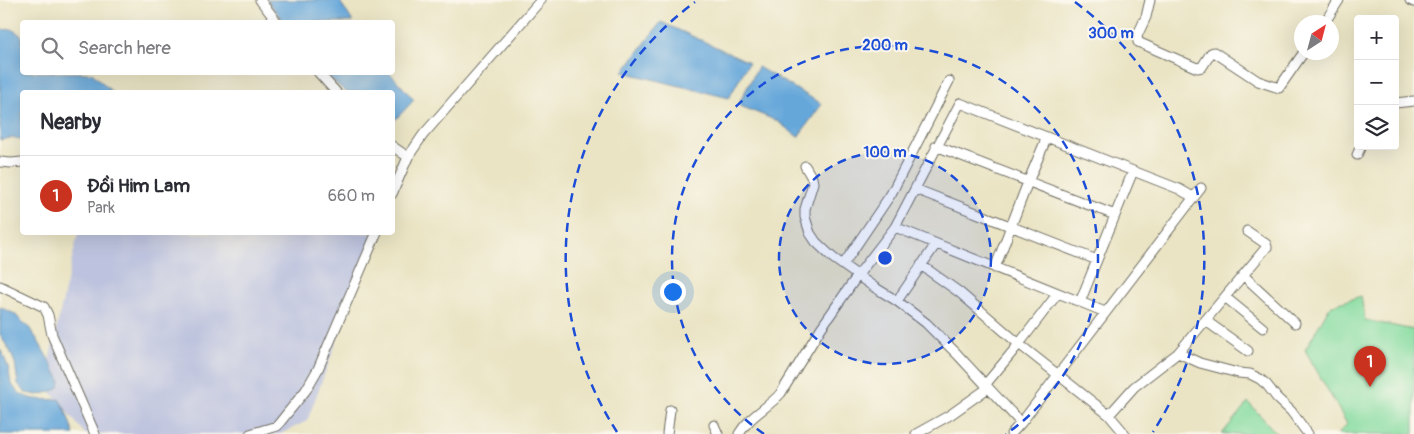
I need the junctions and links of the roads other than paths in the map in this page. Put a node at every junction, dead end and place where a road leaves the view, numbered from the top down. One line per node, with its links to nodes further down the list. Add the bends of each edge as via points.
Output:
1 (260, 0): 8 (street)
2 (541, 0): 20 (street)
3 (1150, 0): 9 (street, via 1137,36 1138,42 1197,68 1202,67 1214,52 1258,81 1279,88)
4 (1339, 0): 7 (street)
5 (1410, 0): 6 (street)
6 (1414, 2)
7 (1329, 15)
8 (275, 20)
9 (1298, 60)
10 (321, 75): 12 (street)
11 (949, 82): 37 (street, via 891,194)
12 (334, 90)
13 (1414, 100): 14 (street)
14 (1399, 103)
15 (1047, 137): 16 (street, via 960,102); 24 (street); 25 (street)
16 (936, 146): 25 (street); 27 (street)
17 (395, 148): 20 (street)
18 (1359, 150): 19 (street)
19 (1357, 155)
20 (408, 156): 26 (street)
21 (0, 162): 22 (street)
22 (20, 162)
23 (805, 166): 37 (street, via 813,183 804,213 810,233 822,249)
24 (1133, 171): 29 (street); 30 (street)
25 (1028, 182): 30 (street); 32 (street)
26 (395, 187)
27 (915, 188): 31 (street); 32 (street)
28 (1201, 188): 29 (street)
29 (1193, 197): 47 (street)
30 (1115, 215): 36 (street)
31 (895, 227): 35 (street); 40 (street)
32 (1011, 227): 36 (street); 39 (street)
33 (1247, 231): 41 (street, via 1266,247)
34 (376, 235): 59 (street, via 314,376 277,426)
35 (936, 244): 38 (street); 39 (street)
36 (1097, 260): 46 (street)
37 (843, 265): 40 (street)
38 (921, 266): 45 (street); 51 (street, via 959,292)
39 (995, 268): 43 (street)
40 (858, 275): 45 (street); 63 (street, via 781,393)
41 (1243, 275): 44 (street); 49 (street)
42 (0, 286): 60 (street, via 44,307 52,335)
43 (1058, 293): 46 (street); 51 (street)
44 (1225, 297): 48 (street); 50 (street)
45 (897, 301): 55 (street, via 936,332)
46 (1080, 302): 47 (street)
47 (1105, 312): 54 (street)
48 (1206, 321): 52 (street); 53 (street)
49 (1295, 323)
50 (1263, 328)
51 (1019, 344): 54 (street); 55 (street)
52 (1248, 350)
53 (1178, 353): 57 (street, via 1134,387); 67 (street, via 1200,363 1260,379 1295,415)
54 (1057, 375): 57 (street); 58 (street)
55 (987, 386): 58 (street); 64 (street, via 950,415)
56 (670, 410): 62 (street)
57 (1109, 415): 66 (street)
58 (1021, 423): 65 (street)
59 (264, 432): 61 (street)
60 (95, 434)
61 (250, 434)
62 (667, 434)
63 (739, 434)
64 (916, 434)
65 (1011, 434)
66 (1125, 434)
67 (1308, 434)

